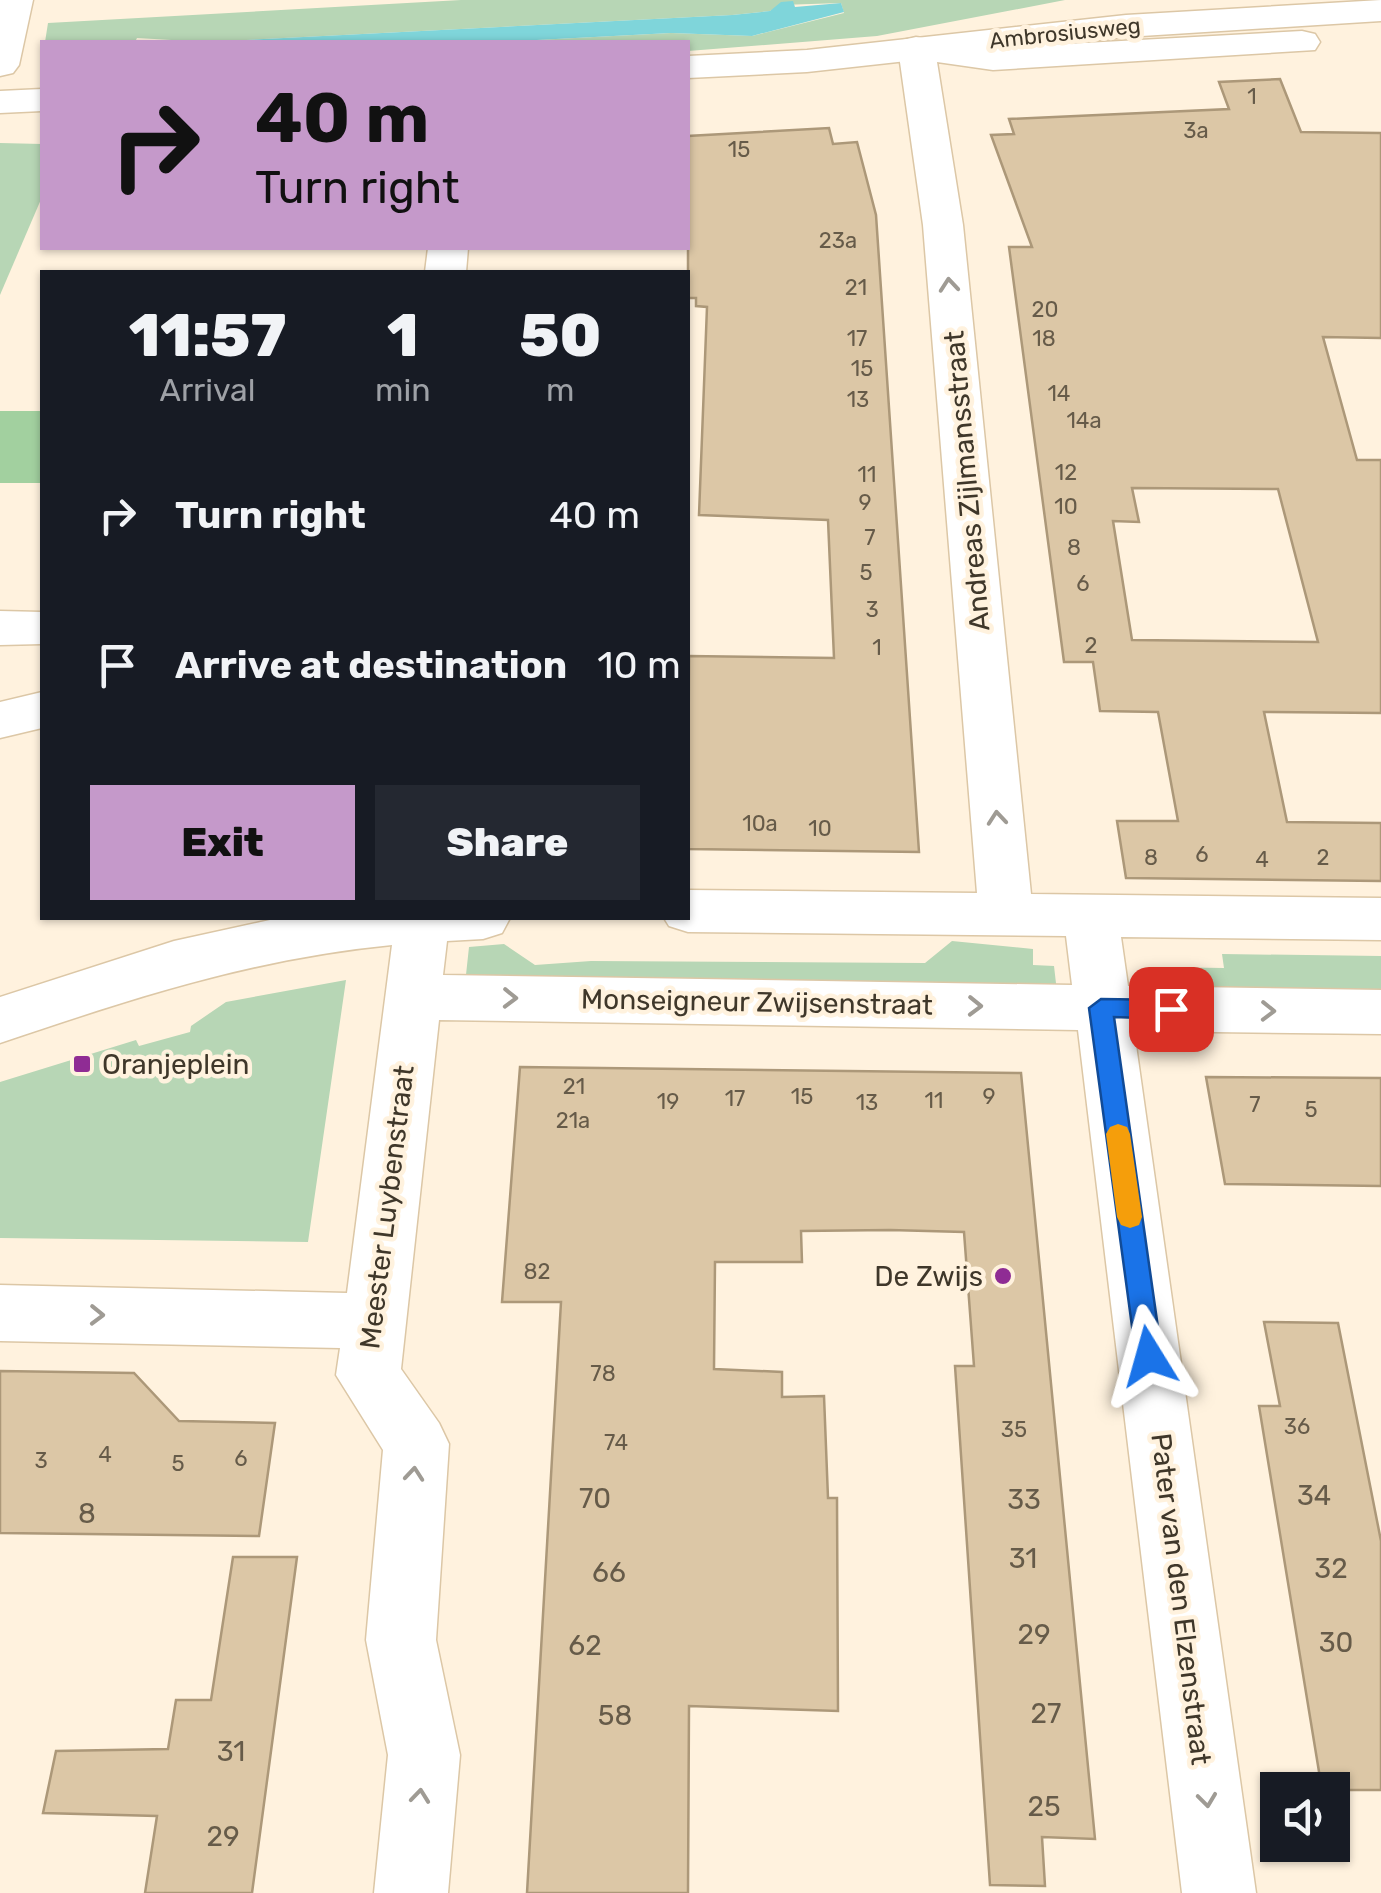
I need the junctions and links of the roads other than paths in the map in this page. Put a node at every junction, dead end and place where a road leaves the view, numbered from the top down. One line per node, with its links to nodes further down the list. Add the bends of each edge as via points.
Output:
1 (15, 0): 7 (street)
2 (1103, 0): 6 (street, Ambrosiusweg, via 949,27)
3 (1381, 10): 4 (street, Ambrosiusweg)
4 (1221, 32): 5 (street, Ambrosiusweg); 6 (street, Ambrosiusweg); 6 (street, Ambrosiusweg, via 993,59)
5 (1302, 42)
6 (918, 60): 8 (street, Ambrosiusweg); 16 (street, Andreas Zijlmansstraat, one-way to 6, via 943,226)
7 (0, 65)
8 (690, 67)
9 (40, 100): 10 (street)
10 (0, 102)
11 (0, 628): 12 (street)
12 (40, 628)
13 (40, 710): 14 (street)
14 (0, 720)
15 (690, 911): 16 (street)
16 (1006, 915): 17 (street)
17 (1090, 916): 19 (street); 23 (street)
18 (452, 920): 21 (street)
19 (1381, 920)
20 (358, 922): 21 (street); 25 (street, via 175,962)
21 (422, 922): 22 (street, Meester Luybenstraat)
22 (412, 997): 23 (street, Monseigneur Zwijsenstraat, one-way to 23); 27 (street, Meester Luybenstraat)
23 (1101, 1008): 24 (street, Monseigneur Zwijsenstraat, one-way to 24); 29 (street, Pater van den Elzenstraat, one-way to 29)
24 (1381, 1012)
25 (0, 1020)
26 (0, 1313): 27 (street, one-way to 27)
27 (373, 1320): 28 (street, Meester Luybenstraat, one-way to 27, via 424,1755 401,1640 416,1444 368,1376)
28 (411, 1893)
29 (1219, 1893)

